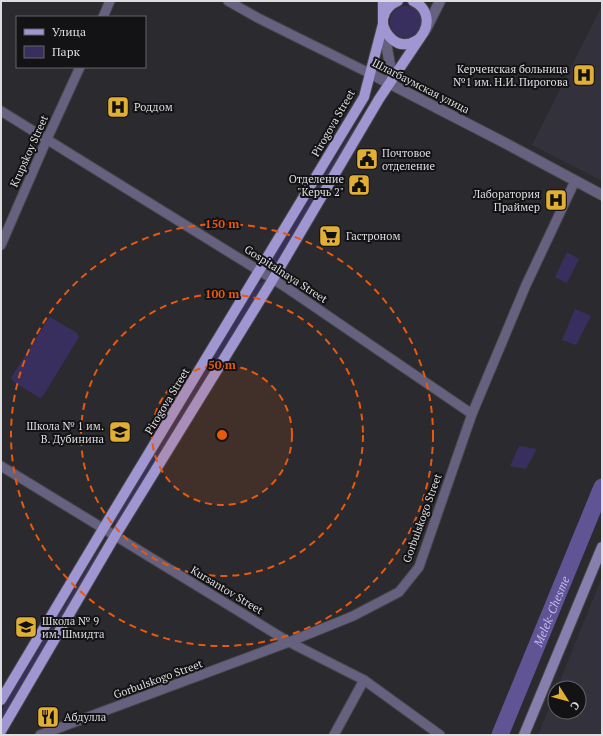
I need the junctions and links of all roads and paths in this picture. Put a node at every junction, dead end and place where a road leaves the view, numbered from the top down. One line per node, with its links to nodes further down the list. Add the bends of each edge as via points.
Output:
1 (110, 1): 8 (street)
2 (228, 1): 12 (street, Шлагбаумская улица)
3 (384, 1): 9 (main road)
4 (398, 1): 9 (main road, via 388,8)
5 (427, 1): 7 (street)
6 (440, 1): 10 (street)
7 (415, 2): 10 (main road, via 424,10 427,17)
8 (103, 16)
9 (383, 22): 10 (main road, via 386,33 396,42 408,44); 12 (main road, Pirogova Street); 13 (street, via 391,71)
10 (422, 35): 13 (main road)
11 (80, 68): 15 (street, Krupskoy Street)
12 (371, 74): 13 (street, Шлагбаумская улица); 19 (main road, Pirogova Street, via 364,97)
13 (389, 83): 16 (street, Шлагбаумская улица); 20 (main road)
14 (1, 111): 15 (street, Gospitalnaya Street)
15 (47, 139): 18 (street, Krupskoy Street); 19 (street, Gospitalnaya Street)
16 (575, 181): 17 (street, Шлагбаумская улица); 21 (street, Gorbulskogo Street, via 526,285)
17 (602, 195)
18 (1, 245)
19 (260, 271): 20 (street, Gospitalnaya Street); 23 (main road, Pirogova Street)
20 (273, 280): 21 (street, Gospitalnaya Street); 24 (main road)
21 (472, 414): 26 (street, Gorbulskogo Street, via 419,567 399,592 353,616)
22 (1, 466): 23 (street, Kursantov Street)
23 (103, 529): 24 (street, Kursantov Street); 28 (main road, Pirogova Street)
24 (115, 536): 26 (street, Kursantov Street); 29 (main road)
25 (602, 547): 33 (main road)
26 (289, 642): 27 (street, Kursantov Street); 30 (street, Gorbulskogo Street)
27 (364, 680): 31 (street); 32 (street, Kursantov Street)
28 (1, 700)
29 (1, 731)
30 (40, 735)
31 (334, 735)
32 (440, 735)
33 (524, 735)

